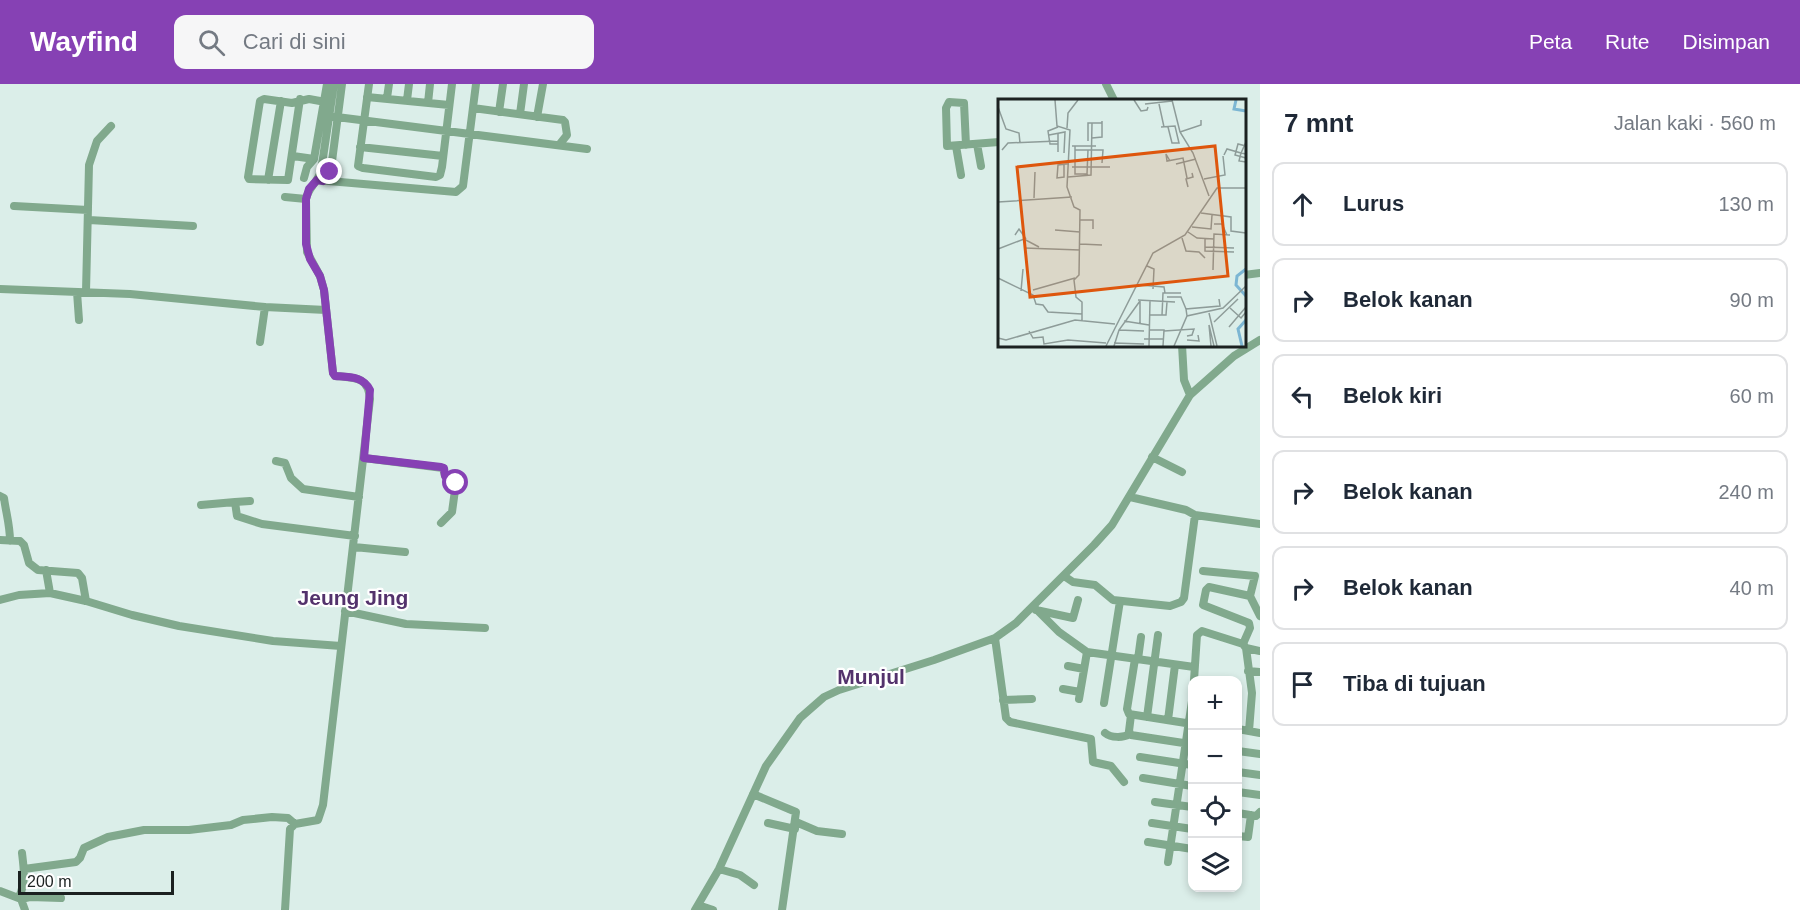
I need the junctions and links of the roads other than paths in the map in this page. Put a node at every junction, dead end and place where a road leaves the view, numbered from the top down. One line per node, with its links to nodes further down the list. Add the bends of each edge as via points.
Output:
1 (327, 84): 20 (street)
2 (334, 84): 20 (street)
3 (342, 84): 27 (street)
4 (369, 84): 14 (street)
5 (389, 84): 15 (street)
6 (409, 84): 18 (street)
7 (430, 84): 21 (street)
8 (452, 84): 22 (street)
9 (476, 84): 23 (street)
10 (503, 84): 24 (street)
11 (524, 84): 25 (street)
12 (543, 84): 26 (street)
13 (1106, 84): 17 (street)
14 (367, 97): 15 (street); 28 (street)
15 (387, 98): 18 (street)
16 (300, 99): 19 (street, via 292,103); 20 (street); 39 (street)
17 (1113, 99)
18 (407, 100): 21 (street)
19 (281, 101): 46 (street); 46 (street, via 264,99 259,104 248,177)
20 (328, 102): 27 (street)
21 (428, 103): 22 (street)
22 (449, 105): 30 (street)
23 (473, 108): 24 (street); 31 (street)
24 (499, 112): 25 (street)
25 (520, 114): 26 (street)
26 (537, 117): 34 (street, via 566,122 567,135)
27 (329, 120): 28 (street); 41 (street); 47 (street)
28 (363, 120): 30 (street); 37 (street)
29 (111, 126): 52 (street, via 97,141 90,158)
30 (446, 130): 31 (street); 40 (street)
31 (470, 133): 34 (street); 48 (street, via 464,186 456,192)
32 (998, 141): 33 (street)
33 (978, 144): 35 (street); 43 (street)
34 (559, 145): 38 (street)
35 (966, 145): 36 (street); 36 (street, via 964,104 950,102 946,108 946,144)
36 (956, 146): 44 (street)
37 (360, 147): 40 (street); 42 (street)
38 (587, 149)
39 (293, 156): 41 (street); 46 (street, via 288,180)
40 (443, 156): 42 (street, via 440,175 436,177)
41 (314, 159): 45 (street)
42 (358, 166): 48 (street)
43 (981, 166)
44 (961, 175)
45 (304, 178)
46 (268, 180)
47 (320, 181): 48 (street); 50 (street, via 309,189)
48 (353, 182)
49 (285, 197): 50 (street)
50 (306, 199): 60 (street, via 307,252 320,276)
51 (14, 206): 52 (street)
52 (88, 210): 53 (street)
53 (89, 220): 54 (street); 58 (street)
54 (193, 226)
55 (1260, 273): 56 (street)
56 (1245, 275)
57 (0, 289): 58 (street)
58 (82, 292): 59 (street); 61 (street)
59 (265, 307): 60 (street); 63 (street)
60 (326, 310): 67 (street, via 333,373 361,380 370,390)
61 (79, 321)
62 (1260, 340): 65 (street, via 1234,356)
63 (260, 342)
64 (1182, 346): 65 (street, via 1184,380)
65 (1190, 395): 66 (street)
66 (1152, 457): 69 (street); 72 (street)
67 (364, 458): 71 (street); 77 (street, via 443,468 444,475 456,483 452,512)
68 (276, 461): 71 (street, via 285,463 291,478 308,491)
69 (1182, 472)
70 (0, 496): 81 (street, via 4,498 9,520)
71 (359, 497): 79 (street)
72 (1130, 497): 76 (street); 86 (street, via 1112,525)
73 (250, 501): 74 (street)
74 (235, 502): 75 (street); 79 (street, via 237,516 262,524)
75 (201, 505)
76 (1195, 515): 78 (street); 92 (street, via 1183,601 1170,606)
77 (441, 523)
78 (1260, 524)
79 (355, 536): 82 (street)
80 (0, 540): 81 (street)
81 (10, 541): 84 (street, via 21,542 29,563)
82 (354, 547): 83 (street); 94 (street)
83 (405, 552)
84 (46, 570): 87 (street); 91 (street, via 78,573)
85 (1203, 571): 88 (street, via 1255,576)
86 (1064, 576): 92 (street, via 1072,582 1095,585 1109,599); 93 (street)
87 (50, 593): 89 (street); 91 (street)
88 (1250, 596): 95 (street); 97 (street, via 1209,587 1203,605 1249,623)
89 (0, 600)
90 (1078, 600): 93 (street, via 1073,618)
91 (86, 601): 101 (street, via 179,626 273,641)
92 (1120, 601): 104 (street)
93 (1034, 608): 100 (street); 103 (street)
94 (345, 611): 96 (street, via 406,624); 101 (street)
95 (1260, 616)
96 (485, 628)
97 (1248, 634): 102 (street); 102 (street)
98 (1158, 635): 106 (street)
99 (1141, 637): 105 (street)
100 (994, 638): 117 (street); 141 (street, via 824,697 800,718 782,742)
101 (341, 646): 149 (street, via 320,817 314,822)
102 (1251, 648): 109 (street, via 1199,632); 111 (street)
103 (1087, 652): 104 (street); 110 (street)
104 (1111, 655): 105 (street); 118 (street)
105 (1136, 659): 106 (street); 120 (street, via 1127,710)
106 (1155, 662): 107 (street); 121 (street)
107 (1175, 665): 109 (street); 122 (street)
108 (1068, 666): 110 (street)
109 (1194, 668): 113 (street)
110 (1084, 669): 114 (street, via 1080,695)
111 (1248, 671): 112 (street); 115 (street)
112 (1260, 672)
113 (1194, 676)
114 (1063, 689)
115 (1256, 693): 119 (street)
116 (1032, 699): 117 (street)
117 (1003, 700): 137 (street, via 1010,722 1090,739 1092,762 1111,766)
118 (1104, 703)
119 (1256, 713): 125 (street)
120 (1131, 715): 121 (street); 128 (street)
121 (1147, 717): 122 (street)
122 (1168, 720): 123 (street)
123 (1188, 723)
124 (1242, 730): 125 (street)
125 (1249, 731): 127 (street)
126 (1105, 733): 128 (street, via 1115,737)
127 (1260, 733)
128 (1130, 734): 129 (street)
129 (1188, 744)
130 (1242, 752): 131 (street)
131 (1260, 754)
132 (1140, 757): 133 (street)
133 (1188, 764): 138 (street)
134 (1242, 773): 135 (street)
135 (1260, 776)
136 (1143, 778): 138 (street)
137 (1124, 782)
138 (1181, 785): 139 (street); 144 (street)
139 (1188, 786)
140 (1242, 793): 142 (street)
141 (753, 794): 150 (street, via 794,810); 161 (street)
142 (1260, 795)
143 (1155, 802): 144 (street)
144 (1178, 805): 145 (street); 151 (street)
145 (1188, 806)
146 (1256, 814): 154 (street, via 1248,837)
147 (768, 823): 150 (street)
148 (1152, 823): 151 (street)
149 (295, 824): 160 (street, via 283,818 261,818 189,830 117,834 84,848 76,862); 168 (street, via 289,832)
150 (796, 825): 153 (street); 170 (street)
151 (1174, 826): 152 (street); 156 (street)
152 (1188, 828)
153 (842, 834)
154 (1242, 836)
155 (1148, 842): 156 (street)
156 (1171, 846): 157 (street); 159 (street)
157 (1188, 848)
158 (22, 853): 160 (street)
159 (1168, 862)
160 (24, 869): 164 (street)
161 (719, 869): 162 (street); 166 (street)
162 (754, 885)
163 (0, 891): 164 (street)
164 (20, 898): 165 (street); 167 (street)
165 (62, 898)
166 (696, 908): 169 (street)
167 (25, 910)
168 (285, 910)
169 (713, 910)
170 (782, 910)

